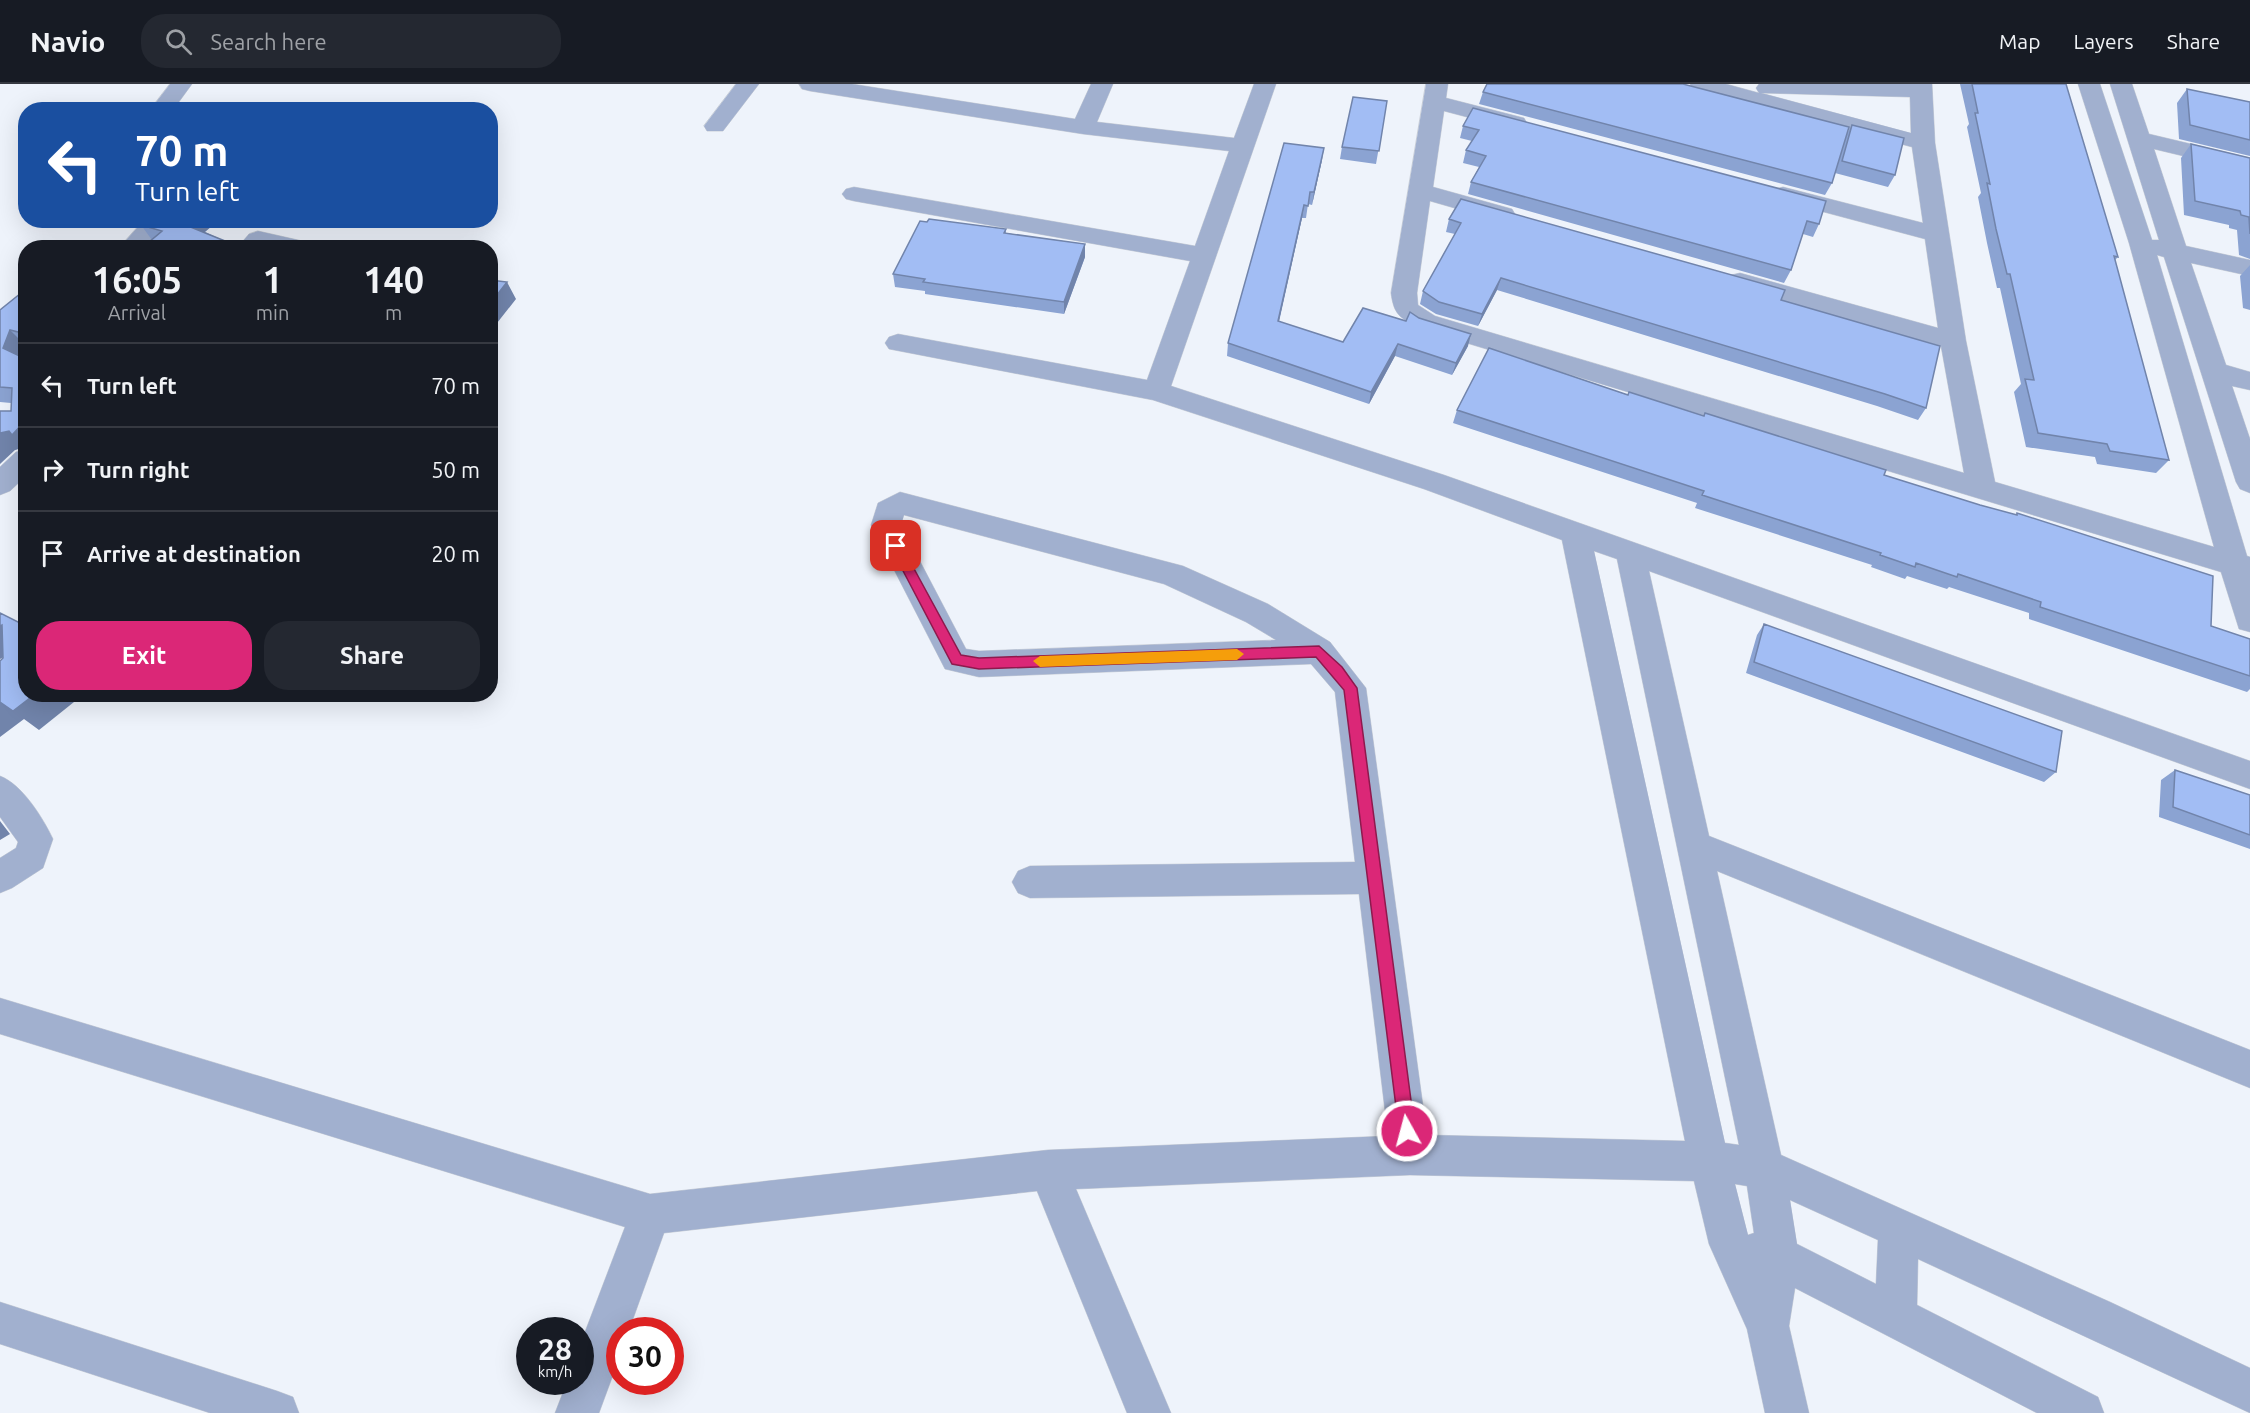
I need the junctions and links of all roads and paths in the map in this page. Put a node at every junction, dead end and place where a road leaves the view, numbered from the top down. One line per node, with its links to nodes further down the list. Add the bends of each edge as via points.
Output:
1 (181, 84): 12 (street)
2 (748, 84): 14 (street)
3 (810, 84): 13 (street)
4 (941, 84): 13 (street)
5 (1102, 84): 15 (street)
6 (1265, 84): 19 (street)
7 (2089, 84): 30 (street)
8 (2121, 84): 17 (street)
9 (1708, 86): 10 (street); 18 (street)
10 (1921, 88): 18 (street)
11 (1435, 93): 16 (street); 22 (street)
12 (167, 102)
13 (930, 104): 15 (street)
14 (715, 126)
15 (1083, 127): 19 (street)
16 (1537, 129)
17 (2139, 139): 20 (street); 31 (street)
18 (1923, 143): 26 (street)
19 (1242, 146): 32 (street)
20 (2250, 165)
21 (1766, 190): 26 (street)
22 (1421, 191): 24 (street); 43 (street, via 1404,293 1406,309 1426,322)
23 (854, 194): 32 (street)
24 (1523, 219)
25 (150, 228): 28 (street)
26 (1938, 235): 35 (street)
27 (251, 236): 29 (street)
28 (139, 240)
29 (267, 240)
30 (2140, 243): 31 (street); 46 (street)
31 (2173, 250): 33 (street); 37 (street)
32 (1204, 256): 39 (street)
33 (2250, 268)
34 (1715, 274): 35 (street)
35 (1953, 340): 43 (street)
36 (898, 343): 39 (street)
37 (2216, 372): 38 (street); 41 (street)
38 (2250, 381)
39 (1156, 391): 44 (street)
40 (18, 467): 42 (street)
41 (2250, 482)
42 (0, 484)
43 (1982, 490): 46 (street)
44 (1575, 532): 45 (street); 58 (street)
45 (1630, 552): 49 (street); 51 (street)
46 (2243, 567): 47 (street)
47 (2250, 620)
48 (1319, 651): 48 (street, via 979,663 956,660 886,525 888,511 900,503 1172,574 1257,613); 53 (street, via 1350,688)
49 (2250, 775)
50 (0, 790): 52 (street, via 36,839 31,857)
51 (1692, 845): 56 (street); 59 (street)
52 (0, 876)
53 (1375, 878): 54 (street); 57 (street)
54 (1030, 882)
55 (0, 1016): 61 (street)
56 (2250, 1069)
57 (1410, 1155): 58 (street); 60 (street)
58 (1709, 1161): 59 (street); 63 (street)
59 (1764, 1168): 62 (street); 64 (street)
60 (1048, 1170): 61 (street); 71 (street)
61 (650, 1214): 70 (street)
62 (1899, 1229): 65 (street); 68 (street)
63 (1730, 1244): 64 (street); 67 (street)
64 (1779, 1257): 65 (street); 67 (street)
65 (1895, 1316): 73 (street)
66 (0, 1323): 69 (street)
67 (1768, 1326): 72 (street)
68 (2250, 1391)
69 (277, 1413)
70 (577, 1413)
71 (1149, 1413)
72 (1787, 1413)
73 (2082, 1413)

